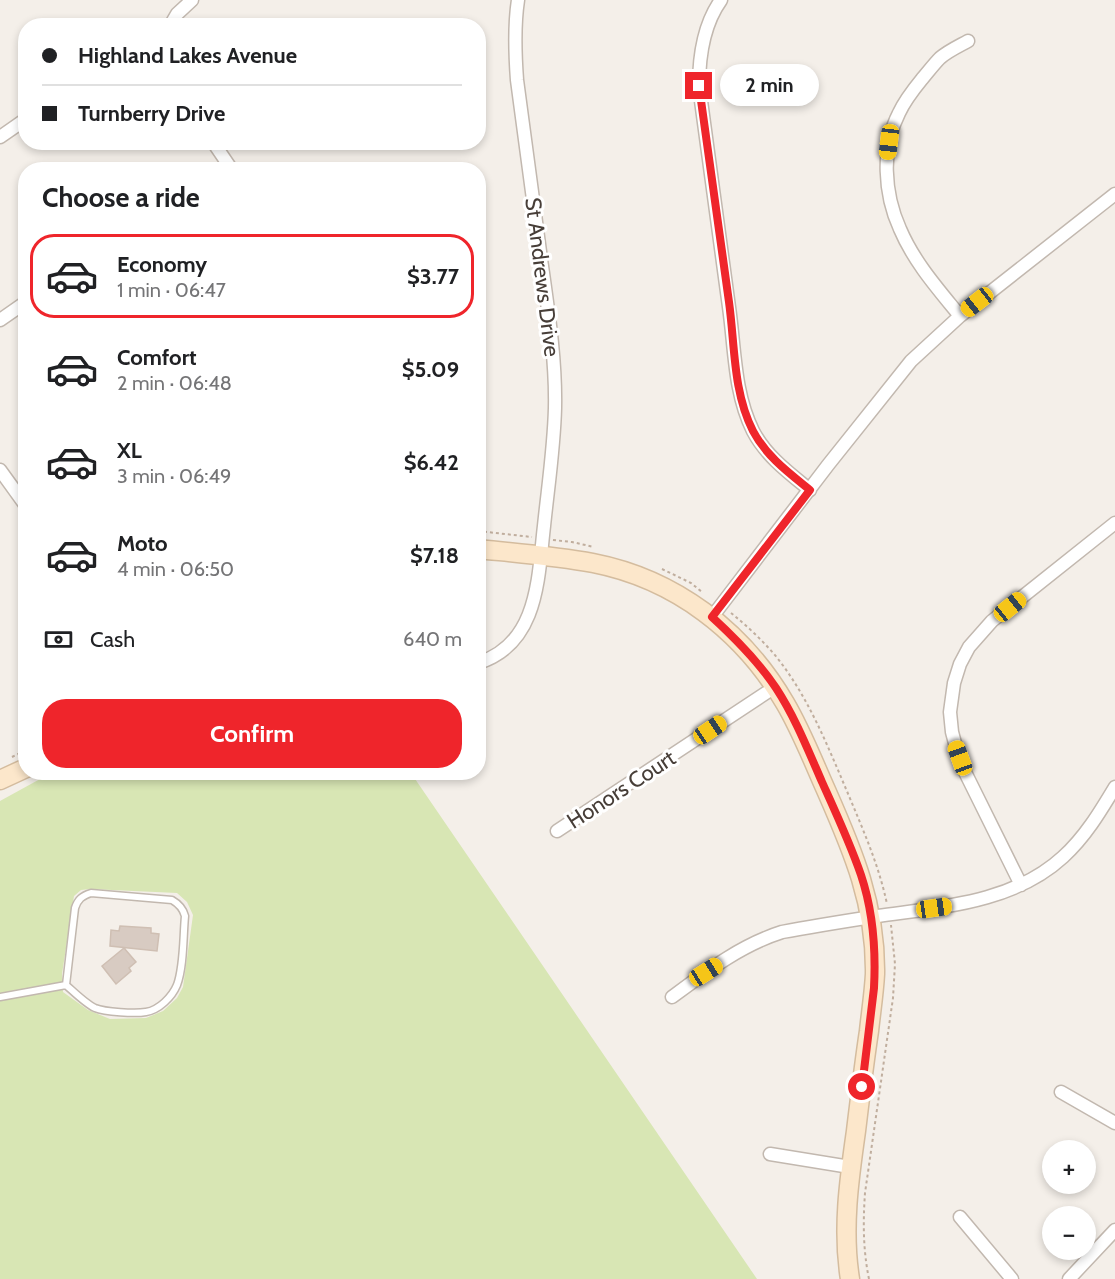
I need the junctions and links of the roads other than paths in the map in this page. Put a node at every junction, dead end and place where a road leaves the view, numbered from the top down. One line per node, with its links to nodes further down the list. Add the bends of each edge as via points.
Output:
1 (192, 0): 4 (street)
2 (518, 0): 16 (street, St Andrews Drive, via 517,80 554,367 553,448)
3 (722, 0): 13 (street, via 705,33 699,86 737,378 745,413 759,441)
4 (175, 18)
5 (968, 41): 10 (street, via 940,58 909,95 895,122 887,162 891,205 899,227 909,248)
6 (18, 125): 7 (street)
7 (0, 137)
8 (1115, 194): 10 (street)
9 (18, 308): 11 (street)
10 (960, 316): 13 (street, via 911,361)
11 (0, 320)
12 (0, 470): 14 (street)
13 (810, 490): 18 (street)
14 (18, 495)
15 (1115, 523): 25 (street, via 992,621 969,647 954,683 950,712 956,747)
16 (542, 547): 17 (street); 18 (street, via 640,577); 19 (street, St Andrews Drive, via 528,618 510,645)
17 (486, 549)
18 (716, 611): 20 (street)
19 (486, 660)
20 (776, 687): 24 (street, Honors Court); 26 (street, via 850,844)
21 (18, 772): 22 (street)
22 (0, 780)
23 (1115, 787): 25 (street, via 1097,818 1062,858)
24 (557, 831)
25 (1022, 885): 26 (street, via 957,904)
26 (870, 917): 28 (street, via 764,938); 33 (street, via 874,988)
27 (66, 986): 27 (lane, via 103,1011 147,1012 161,1005 177,985 183,909 172,900 91,893 83,896 75,908); 29 (lane)
28 (672, 996)
29 (0, 997)
30 (1061, 1092): 31 (street)
31 (1115, 1123)
32 (771, 1154): 33 (street)
33 (850, 1167): 36 (street, via 845,1228)
34 (960, 1217): 37 (street)
35 (1115, 1230): 38 (street)
36 (850, 1279)
37 (1012, 1279)
38 (1069, 1279)

